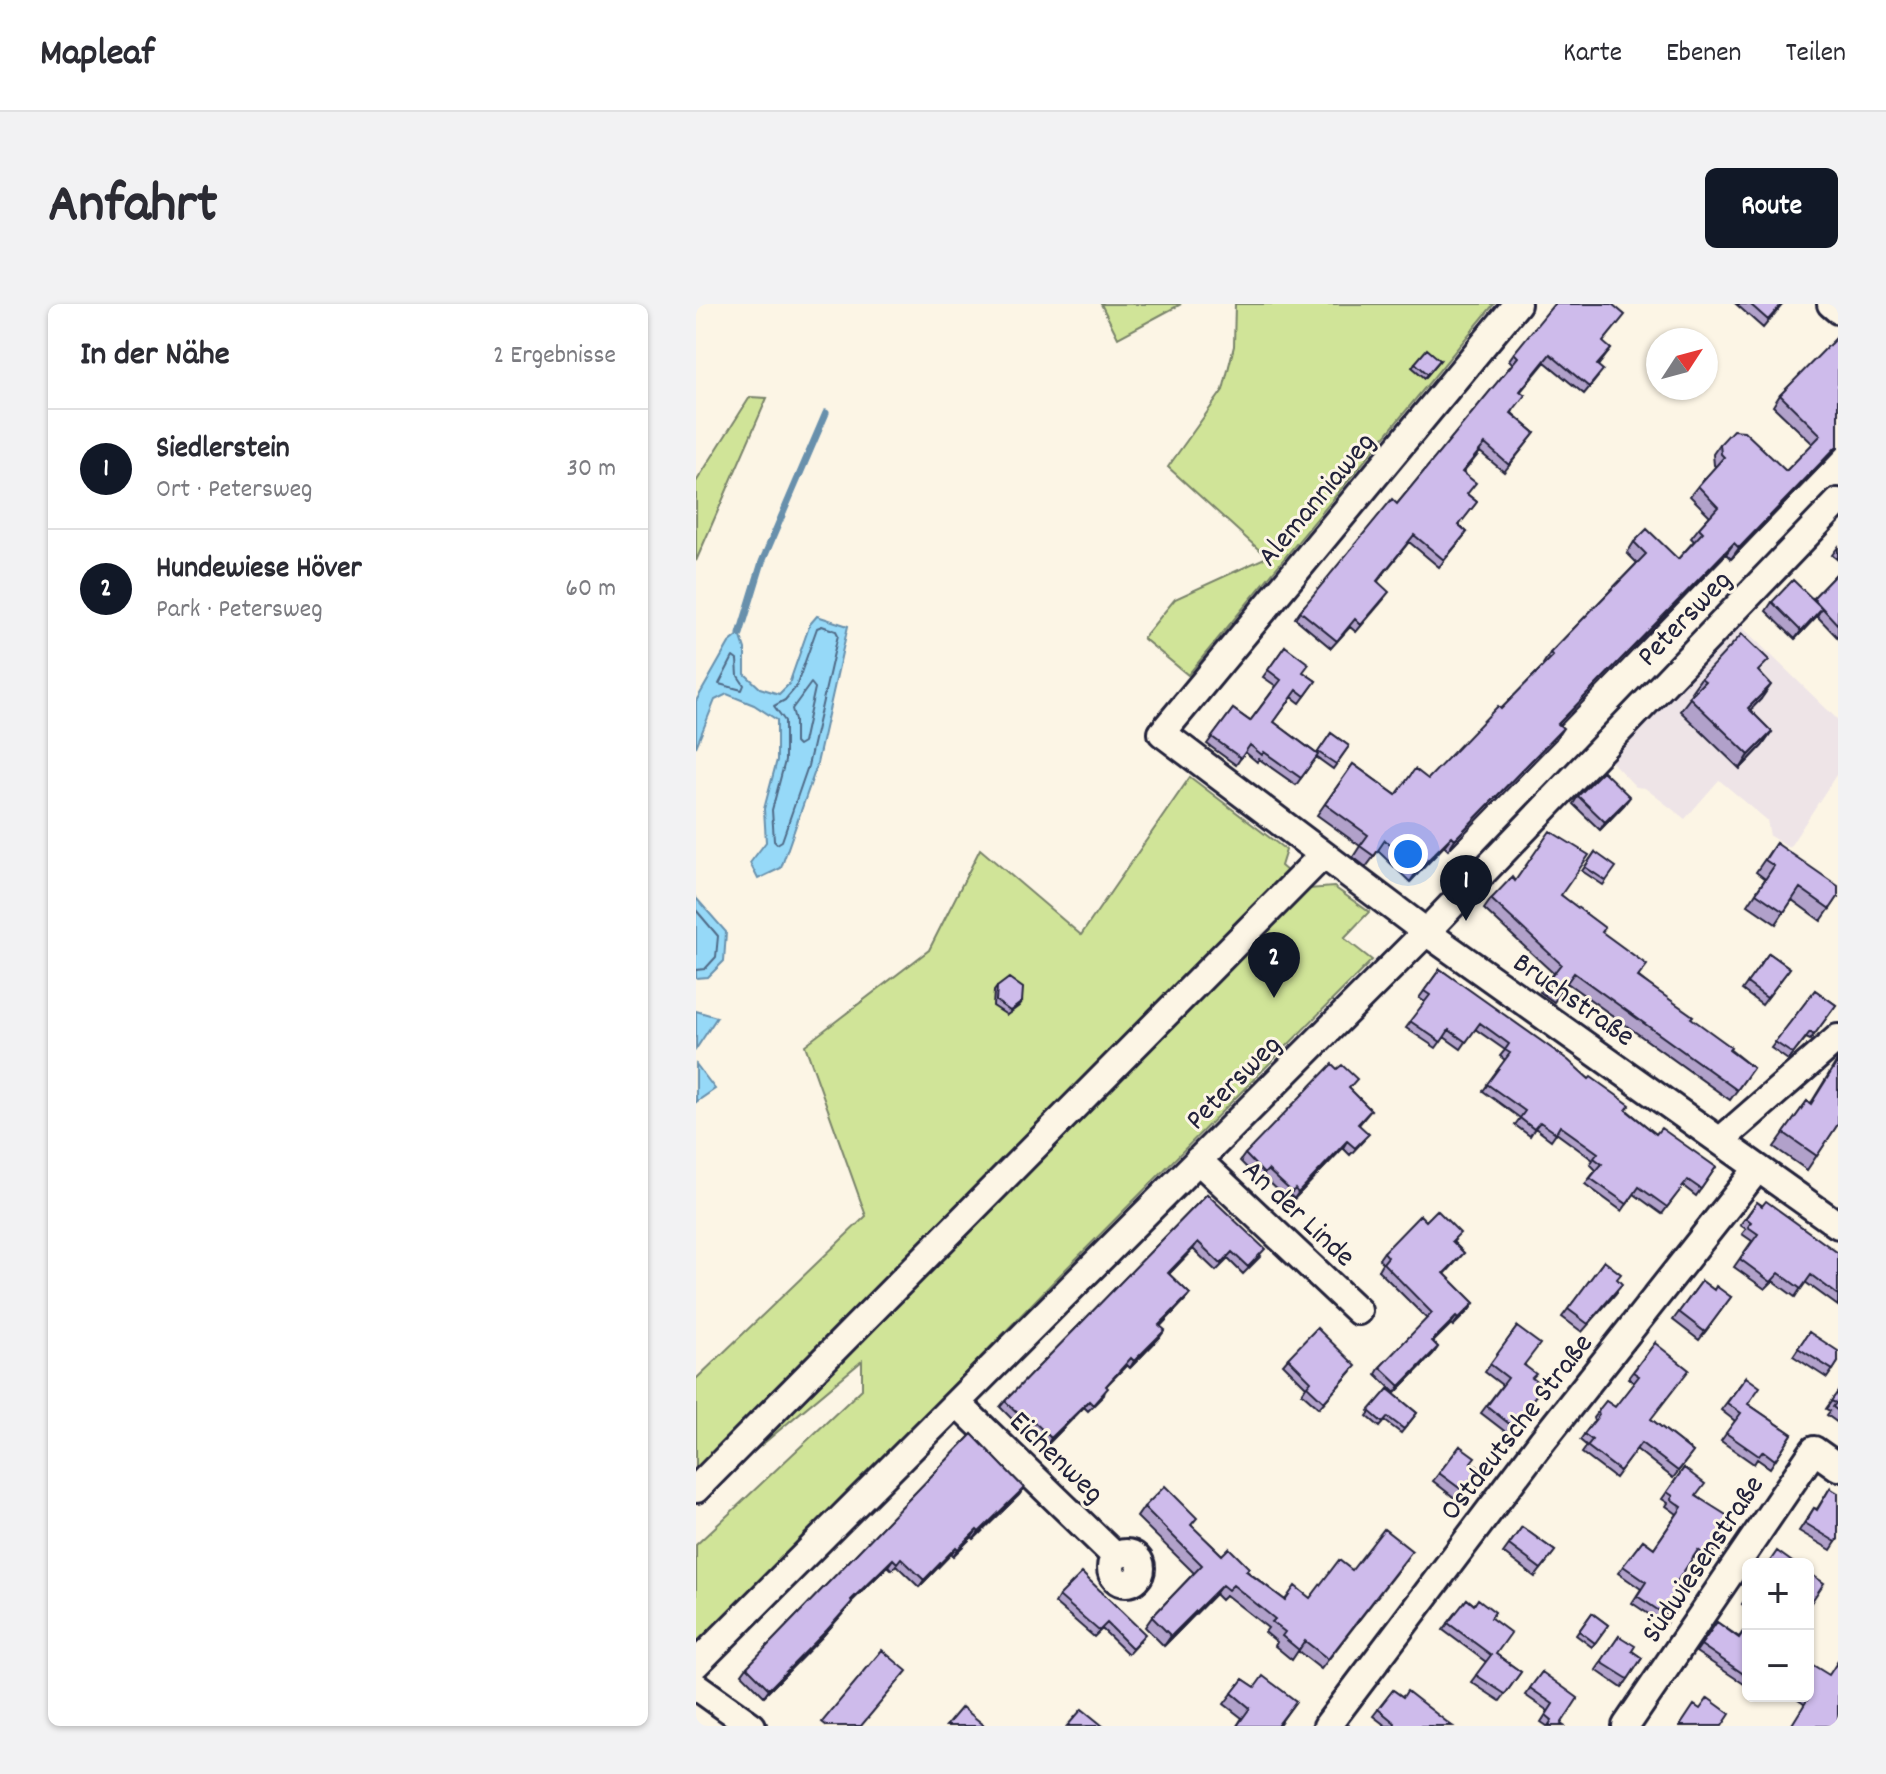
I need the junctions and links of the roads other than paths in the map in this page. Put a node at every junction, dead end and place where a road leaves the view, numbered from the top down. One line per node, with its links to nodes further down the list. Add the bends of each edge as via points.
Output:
1 (1517, 304): 5 (street, Alemanniaweg)
2 (1831, 304): 3 (street)
3 (1838, 310)
4 (1838, 502): 7 (street, Petersweg)
5 (1162, 733): 6 (street, Bruchstraße)
6 (1323, 855): 7 (street, Bruchstraße); 16 (street)
7 (1426, 932): 9 (street, Bruchstraße); 10 (street, Petersweg)
8 (1838, 1038): 9 (street)
9 (1720, 1141): 11 (street, Bruchstraße)
10 (1198, 1160): 13 (street, An der Linde); 14 (street, Petersweg)
11 (1758, 1168): 12 (street, Bruchstraße); 21 (street, Ostdeutsche Straße, via 1542,1441)
12 (1838, 1225)
13 (1358, 1311)
14 (957, 1403): 17 (street, Eichenweg); 18 (street, Petersweg)
15 (1838, 1467): 22 (street, Südwiesenstraße, via 1814,1450)
16 (696, 1489)
17 (1115, 1556)
18 (696, 1664)
19 (696, 1686): 20 (street)
20 (752, 1726)
21 (1327, 1726)
22 (1626, 1726)

